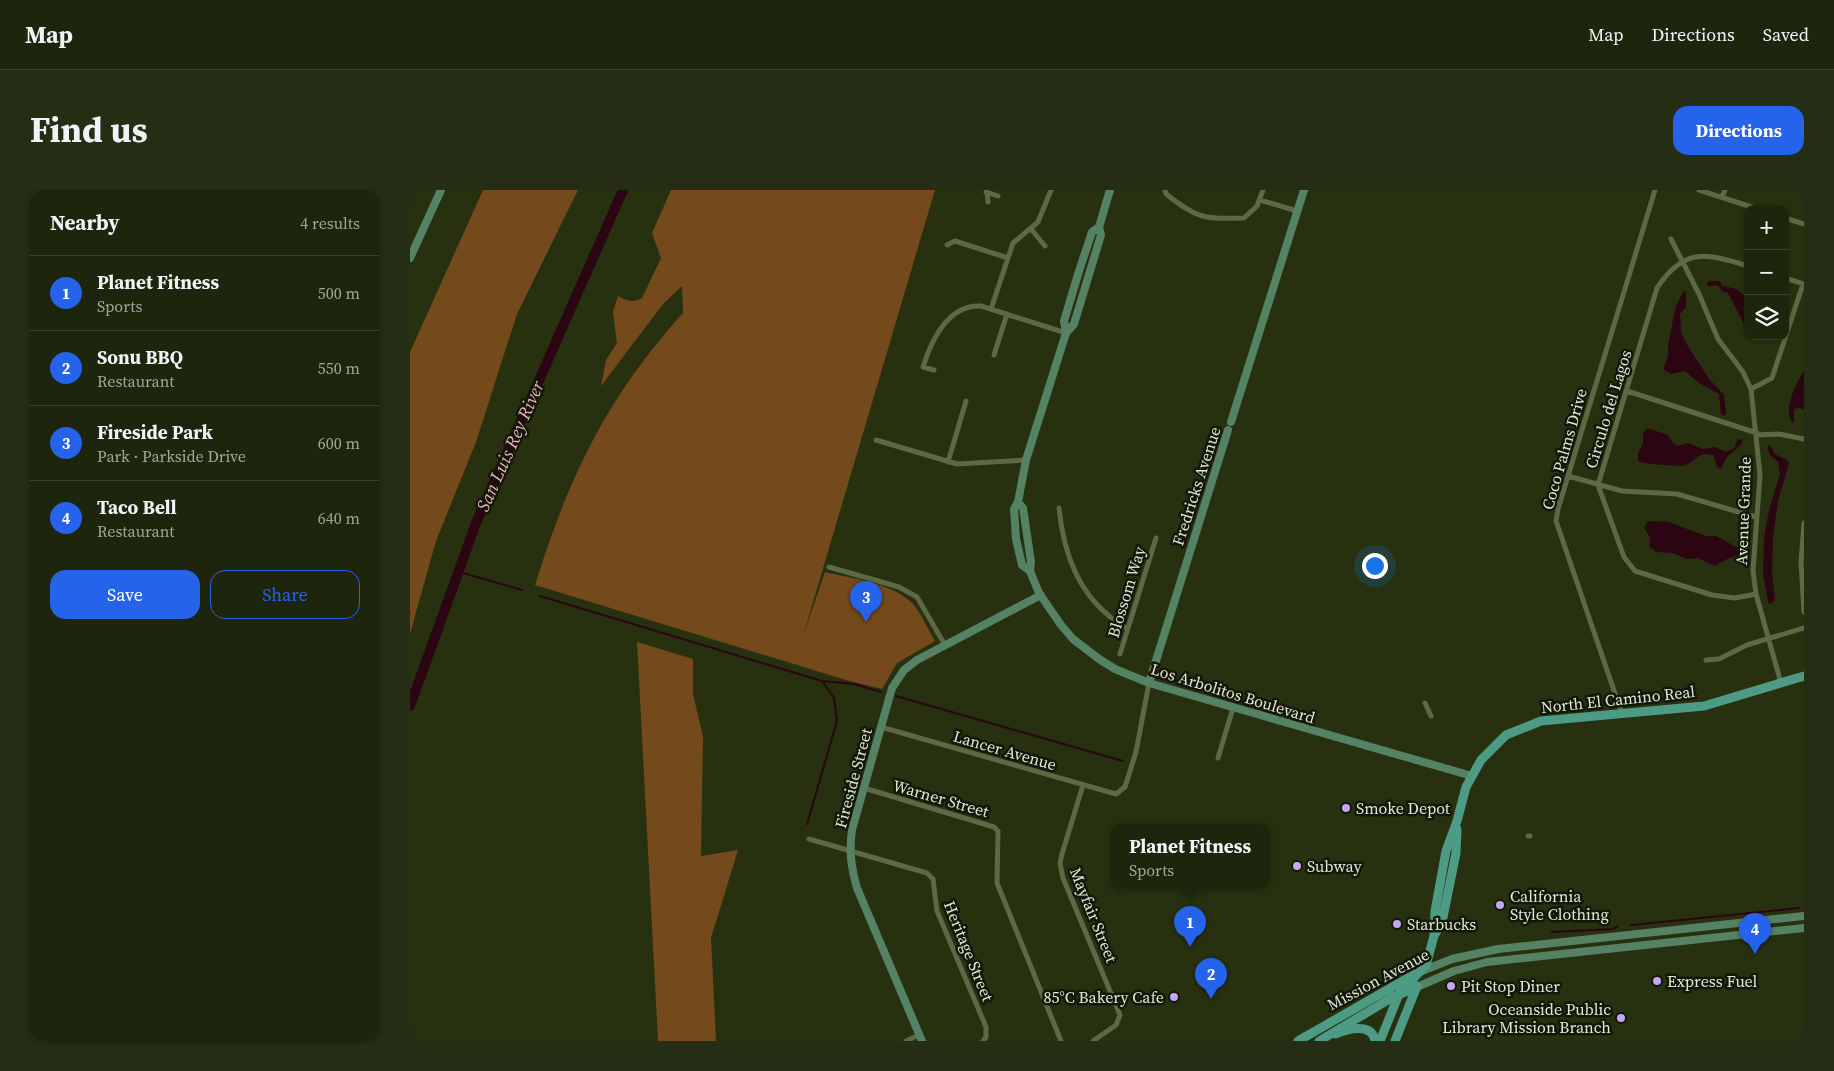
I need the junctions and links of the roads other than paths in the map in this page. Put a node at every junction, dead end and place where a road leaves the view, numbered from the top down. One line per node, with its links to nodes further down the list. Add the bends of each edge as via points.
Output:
1 (440, 190): 23 (street)
2 (1051, 190): 19 (street, via 1042,217)
3 (1165, 190): 13 (street, via 1190,213 1212,219 1244,218)
4 (1263, 190): 13 (street)
5 (1304, 190): 16 (street, Fredricks Avenue)
6 (1655, 190): 42 (street, Coco Palms Drive)
7 (1700, 190): 12 (street)
8 (1725, 190): 12 (street)
9 (987, 191): 11 (street); 14 (street)
10 (1108, 191): 31 (street, Los Arbolitos Boulevard, via 1099,227 1092,232 1064,321)
11 (998, 196)
12 (1722, 197): 15 (street)
13 (1260, 200): 16 (street)
14 (988, 202)
15 (1746, 205)
16 (1297, 211): 59 (street, Fredricks Avenue)
17 (1789, 219): 18 (street)
18 (1804, 224)
19 (1031, 229): 22 (street); 24 (street, via 1013,243)
20 (1671, 239): 25 (street, Avenue Grande)
21 (947, 245): 24 (street, via 955,242)
22 (1045, 246)
23 (410, 258)
24 (1008, 258): 29 (street)
25 (1684, 262): 26 (street, Circulo del Lagos, via 1698,256 1717,257); 34 (street, Avenue Grande, via 1718,339 1743,372); 35 (street, Circulo del Lagos, via 1668,272 1657,288)
26 (1744, 265)
27 (1789, 279): 28 (street)
28 (1804, 284): 34 (street, via 1772,378)
29 (991, 309): 30 (street); 33 (street, via 972,305 938,330 930,342 923,367)
30 (1007, 314): 31 (street); 32 (street)
31 (1066, 333): 40 (street, Los Arbolitos Boulevard)
32 (994, 355)
33 (934, 370)
34 (1751, 389): 37 (street, Avenue Grande)
35 (1627, 391): 37 (street); 43 (street, Circulo del Lagos)
36 (966, 401): 41 (street)
37 (1757, 434): 38 (street); 45 (street, Avenue Grande, via 1760,474)
38 (1804, 439)
39 (876, 440): 41 (street)
40 (1026, 460): 41 (street); 50 (street, Los Arbolitos Boulevard, via 1018,502 1023,508 1030,571)
41 (948, 462)
42 (1568, 476): 43 (street); 63 (street, Coco Palms Drive, via 1556,521)
43 (1598, 485): 45 (street, via 1622,491 1677,494); 49 (street, Circulo del Lagos, via 1624,557 1635,571 1712,595 1735,598)
44 (1059, 508): 52 (street, via 1061,534 1075,575 1100,608)
45 (1756, 517): 49 (street, Avenue Grande, via 1752,571)
46 (1804, 523): 51 (street, via 1801,562)
47 (1156, 538): 52 (street, Blossom Way)
48 (829, 567): 55 (street, via 899,587 917,597)
49 (1756, 594): 54 (street, Avenue Grande)
50 (1041, 595): 55 (street, Fireside Street); 59 (street, Los Arbolitos Boulevard, via 1073,639 1115,669)
51 (1804, 612)
52 (1127, 628): 56 (street, Blossom Way)
53 (1804, 628): 54 (street)
54 (1768, 638): 57 (street, via 1719,659); 60 (street, Avenue Grande)
55 (945, 645): 65 (street, Fireside Street, via 904,670 892,688)
56 (1120, 654)
57 (1706, 660)
58 (1804, 676): 60 (main road, North El Camino Real)
59 (1149, 683): 62 (street, Los Arbolitos Boulevard); 70 (street, Fredricks Avenue, via 1136,752)
60 (1781, 683): 63 (main road, North El Camino Real, via 1704,706)
61 (1425, 703): 64 (street)
62 (1233, 708): 66 (street); 67 (street, Los Arbolitos Boulevard)
63 (1622, 714): 67 (main road, North El Camino Real, via 1531,723 1506,735 1486,753)
64 (1431, 716)
65 (881, 727): 68 (street, Lancer Avenue); 69 (street, Fireside Street)
66 (1218, 758)
67 (1472, 776): 71 (main road, North El Camino Real)
68 (1083, 785): 70 (street, Lancer Avenue, via 1116,794); 90 (street, Mayfair Street, via 1060,863 1063,878 1120,1016 1116,1025)
69 (864, 788): 74 (street, Fireside Street); 89 (street, Warner Street, via 994,827 998,831 997,883)
70 (1122, 791)
71 (1458, 821): 72 (main road, North El Camino Real); 76 (main road, North El Camino Real)
72 (1452, 836): 75 (main road, North El Camino Real); 76 (main road)
73 (810, 839): 74 (street, Heritage Street)
74 (849, 850): 85 (street, Fireside Street, via 857,888); 88 (street, Heritage Street, via 927,874 932,879 937,910 986,1027)
75 (1442, 875): 77 (main road); 80 (main road, North El Camino Real)
76 (1451, 877): 77 (main road, North El Camino Real)
77 (1443, 916): 80 (main road, North El Camino Real)
78 (1804, 916): 81 (street, Mission Avenue, via 1498,949 1452,959)
79 (1804, 928): 82 (street, Mission Avenue, via 1487,962 1454,971)
80 (1434, 936): 81 (main road, North El Camino Real)
81 (1422, 971): 82 (main road, North El Camino Real); 83 (main road); 84 (main road, Mission Avenue)
82 (1417, 987): 83 (main road, Mission Avenue); 94 (main road, North El Camino Real)
83 (1399, 994): 86 (main road, Mission Avenue); 93 (main road)
84 (1310, 1037): 91 (main road, Mission Avenue)
85 (920, 1038): 87 (street)
86 (1321, 1039): 92 (main road, via 1360,1029 1368,1030)
87 (906, 1041)
88 (983, 1041)
89 (1061, 1041)
90 (1094, 1041)
91 (1298, 1041)
92 (1375, 1041)
93 (1380, 1041)
94 (1395, 1041)

